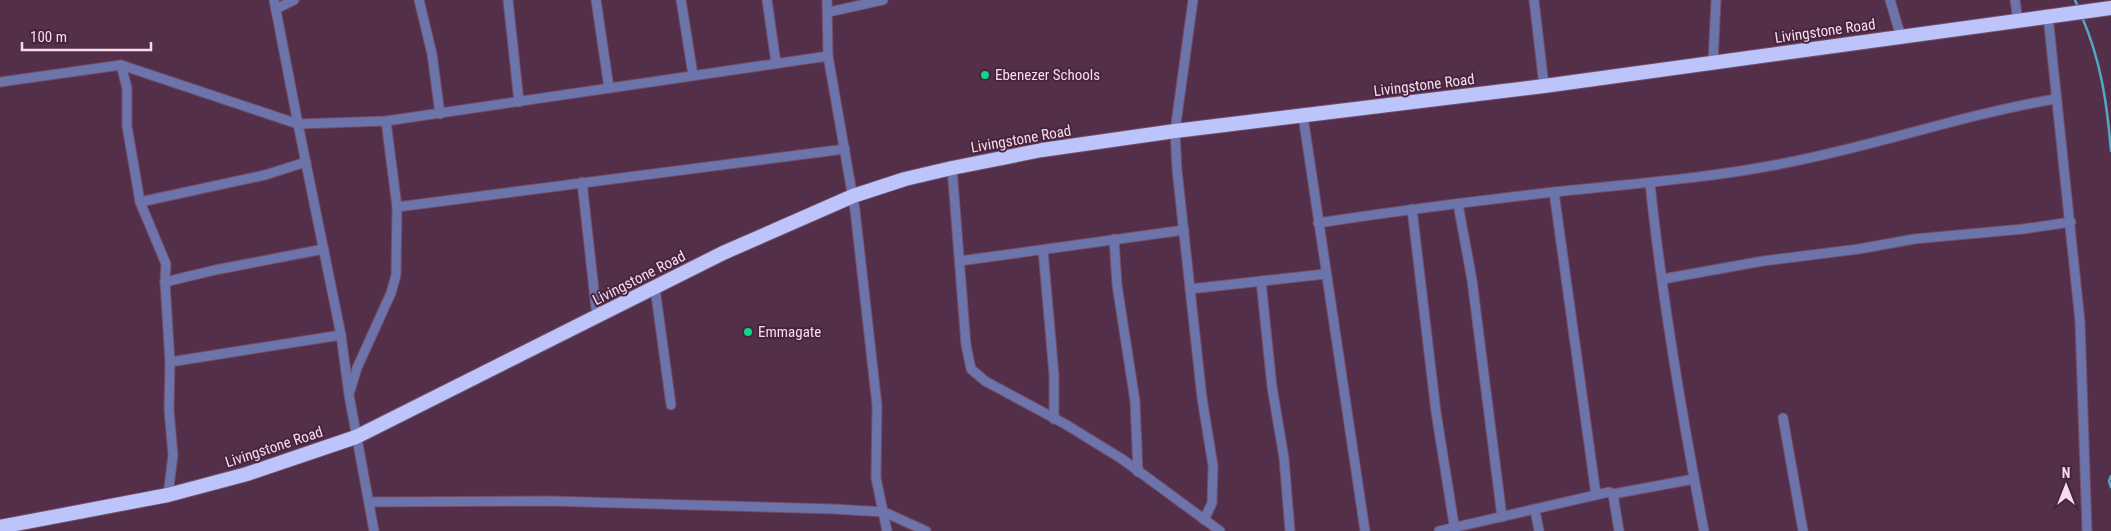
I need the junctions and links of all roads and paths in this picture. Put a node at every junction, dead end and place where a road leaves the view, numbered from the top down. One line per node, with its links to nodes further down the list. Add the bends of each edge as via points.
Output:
1 (294, 0): 14 (street)
2 (419, 0): 30 (street, via 432,54)
3 (508, 0): 29 (street)
4 (596, 0): 27 (street)
5 (681, 0): 24 (street)
6 (766, 0): 21 (street)
7 (828, 0): 16 (street)
8 (884, 0): 16 (street)
9 (1193, 0): 34 (street)
10 (1534, 0): 26 (street)
11 (1716, 0): 22 (street)
12 (1890, 0): 19 (street)
13 (2015, 0): 18 (street)
14 (275, 5): 33 (street)
15 (2111, 8): 17 (highway, Livingstone Road)
16 (828, 12): 20 (street)
17 (2048, 16): 18 (highway, Livingstone Road); 28 (street)
18 (2018, 20): 19 (highway, Livingstone Road)
19 (1900, 37): 22 (highway, Livingstone Road)
20 (828, 56): 21 (street); 35 (street)
21 (776, 63): 24 (street)
22 (1713, 63): 26 (highway, Livingstone Road)
23 (120, 65): 25 (street); 33 (street); 42 (street, via 127,88 127,126)
24 (693, 75): 27 (street)
25 (0, 82)
26 (1544, 86): 31 (highway, Livingstone Road)
27 (609, 88): 29 (street)
28 (2055, 99): 39 (street, via 2001,109 1860,147 1777,165); 46 (street)
29 (519, 102): 30 (street)
30 (440, 114): 32 (street)
31 (1303, 116): 34 (highway, Livingstone Road); 47 (street)
32 (386, 121): 33 (street); 44 (street)
33 (298, 124): 36 (street)
34 (1175, 131): 37 (highway, Livingstone Road, via 1042,150); 48 (street)
35 (845, 149): 38 (street); 41 (street)
36 (306, 162): 42 (street, via 265,175); 50 (street)
37 (952, 168): 41 (highway, Livingstone Road); 52 (street)
38 (582, 182): 44 (street); 59 (street)
39 (1650, 183): 40 (street); 54 (street)
40 (1554, 192): 43 (street); 71 (street)
41 (853, 196): 57 (highway, Livingstone Road, via 723,253); 74 (street, via 877,405 876,478)
42 (140, 202): 56 (street, via 166,264)
43 (1458, 204): 45 (street); 75 (street, via 1472,280)
44 (397, 207): 62 (street, via 396,274)
45 (1412, 209): 47 (street); 78 (street, via 1436,412)
46 (2071, 222): 54 (street, via 1914,239); 90 (street, via 2080,322)
47 (1318, 223): 53 (street)
48 (1184, 230): 49 (street); 58 (street)
49 (1114, 239): 51 (street); 67 (street, via 1117,285 1135,401)
50 (324, 249): 56 (street); 60 (street)
51 (1043, 250): 52 (street); 65 (street, via 1054,375)
52 (960, 261): 65 (street, via 966,345 971,368 985,381)
53 (1325, 274): 55 (street); 84 (street)
54 (1663, 279): 68 (street)
55 (1261, 281): 58 (street); 83 (street)
56 (165, 282): 61 (street)
57 (655, 288): 59 (highway, Livingstone Road); 63 (street)
58 (1190, 289): 76 (street, via 1213,466 1212,503)
59 (597, 317): 66 (highway, Livingstone Road)
60 (341, 335): 61 (street); 62 (street)
61 (170, 362): 70 (street, via 169,410 173,455)
62 (349, 395): 66 (street)
63 (671, 405)
64 (1784, 418): 89 (street)
65 (1054, 419): 67 (street)
66 (356, 437): 70 (highway, Livingstone Road, via 247,474); 72 (street)
67 (1138, 472): 76 (street)
68 (1694, 479): 69 (street); 88 (street)
69 (1613, 494): 71 (street); 87 (street)
70 (168, 495): 77 (highway, Livingstone Road)
71 (1596, 495): 73 (street)
72 (369, 502): 74 (street, via 550,501); 79 (street)
73 (1535, 510): 75 (street); 86 (street)
74 (884, 512): 80 (street); 81 (street)
75 (1502, 517): 78 (street)
76 (1204, 520): 82 (street)
77 (0, 527)
78 (1454, 529): 85 (street)
79 (374, 531)
80 (887, 531)
81 (926, 531)
82 (1220, 531)
83 (1290, 531)
84 (1365, 531)
85 (1439, 531)
86 (1540, 531)
87 (1619, 531)
88 (1704, 531)
89 (1803, 531)
90 (2087, 531)

